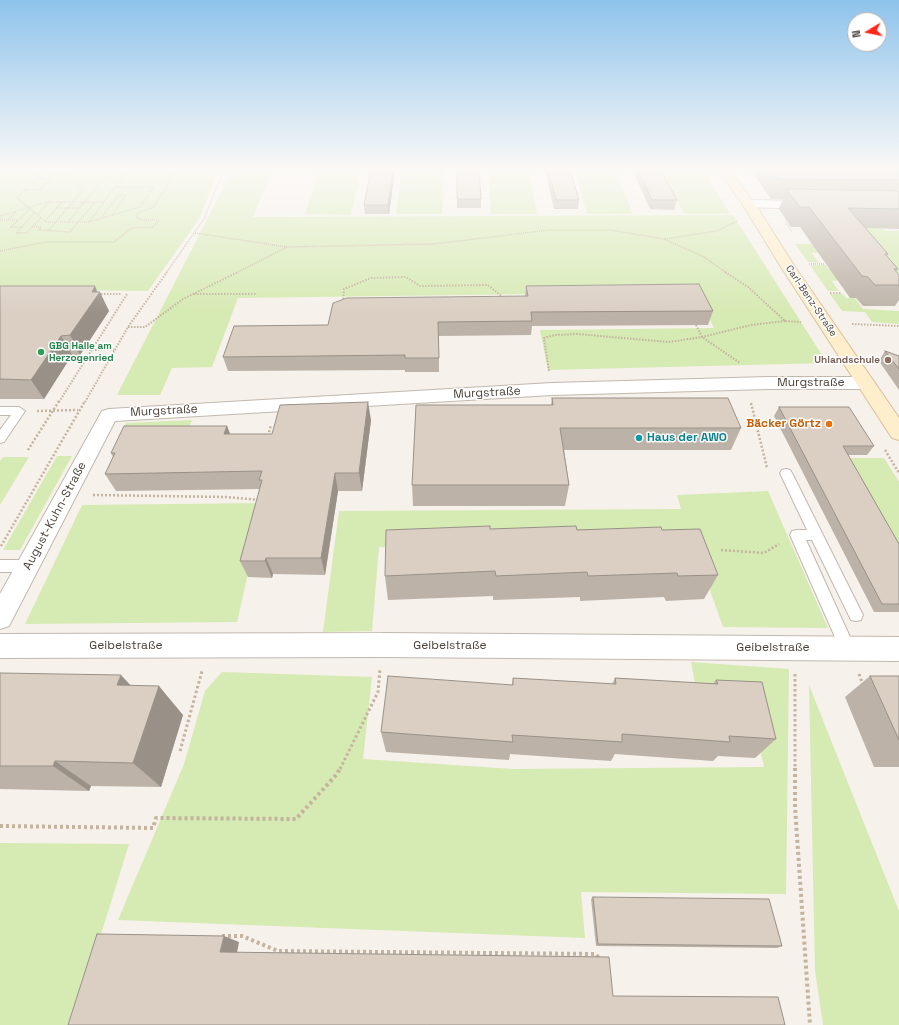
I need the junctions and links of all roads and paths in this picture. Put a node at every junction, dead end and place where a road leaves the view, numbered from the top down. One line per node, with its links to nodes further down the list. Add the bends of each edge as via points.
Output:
1 (11, 217): 16 (path)
2 (21, 217): 17 (path)
3 (31, 217): 24 (path)
4 (49, 217): 19 (path)
5 (59, 217): 20 (path)
6 (72, 217): 21 (path)
7 (82, 217): 22 (path)
8 (92, 217): 23 (path)
9 (106, 217): 14 (path)
10 (136, 217): 30 (path, via 142,220 159,220 153,227 132,228 114,242 45,242)
11 (205, 217): 27 (path)
12 (757, 217): 41 (street, Carl-Benz-Straße)
13 (41, 218): 19 (path); 25 (path)
14 (102, 218): 23 (path)
15 (0, 220): 16 (path)
16 (8, 220): 17 (path)
17 (18, 220): 24 (path, via 11,227)
18 (737, 220): 28 (path, via 717,231)
19 (45, 221): 20 (path)
20 (55, 222): 21 (path); 26 (path)
21 (68, 222): 22 (path)
22 (78, 222): 23 (path); 26 (path, via 70,232)
23 (88, 222)
24 (22, 227): 25 (path, via 16,233 26,233)
25 (32, 227): 26 (path)
26 (49, 230)
27 (195, 233): 29 (path); 44 (path)
28 (664, 240): 29 (path, via 611,230 549,230 434,244); 40 (path, via 704,257 748,288)
29 (287, 248): 36 (path)
30 (0, 251)
31 (803, 264): 32 (path)
32 (825, 264)
33 (94, 294): 34 (path)
34 (122, 294)
35 (127, 294): 47 (path)
36 (194, 294): 37 (path); 44 (path, via 145,327)
37 (256, 294)
38 (506, 299): 39 (path, via 488,285 420,286 406,277 371,278 344,289)
39 (342, 309)
40 (785, 321): 41 (path); 45 (path, via 751,325)
41 (825, 323): 43 (path); 51 (street, Carl-Benz-Straße)
42 (696, 325): 45 (path)
43 (899, 326)
44 (128, 327): 48 (path)
45 (702, 337): 50 (path); 52 (path, via 669,342 577,334 544,338)
46 (84, 350): 47 (path)
47 (91, 350): 48 (path); 56 (path)
48 (114, 350): 54 (path)
49 (746, 383): 50 (street, Murgstraße); 52 (street, Murgstraße); 62 (path)
50 (768, 383): 51 (street, Murgstraße)
51 (866, 383): 58 (street, Carl-Benz-Straße)
52 (552, 389): 53 (street, Murgstraße)
53 (276, 405): 57 (street, Murgstraße); 60 (path)
54 (79, 410): 56 (path); 68 (path)
55 (0, 411): 59 (lane, via 19,411)
56 (53, 411): 61 (path)
57 (109, 414): 64 (street, August-Kuhn-Straße)
58 (899, 433)
59 (0, 439)
60 (268, 439)
61 (28, 450)
62 (769, 471)
63 (786, 473): 67 (lane)
64 (66, 495): 65 (path); 71 (street, August-Kuhn-Straße)
65 (266, 500)
66 (797, 535): 67 (lane); 69 (path, via 764,553); 78 (lane)
67 (816, 535): 72 (lane)
68 (0, 548)
69 (721, 550)
70 (0, 566): 71 (lane)
71 (28, 566): 73 (street, August-Kuhn-Straße)
72 (856, 615)
73 (0, 618)
74 (383, 645): 76 (street, Geibelstraße); 77 (street, Geibelstraße); 81 (path, via 375,699 337,774 296,819 156,818 154,828)
75 (0, 646): 76 (street, Geibelstraße)
76 (209, 646): 80 (path)
77 (796, 648): 78 (street, Geibelstraße); 84 (path, via 795,807)
78 (847, 648): 79 (street, Geibelstraße)
79 (899, 649)
80 (180, 751)
81 (0, 826)
82 (219, 936): 83 (path, via 242,936 278,951 596,954)
83 (604, 966)
84 (810, 1025)

